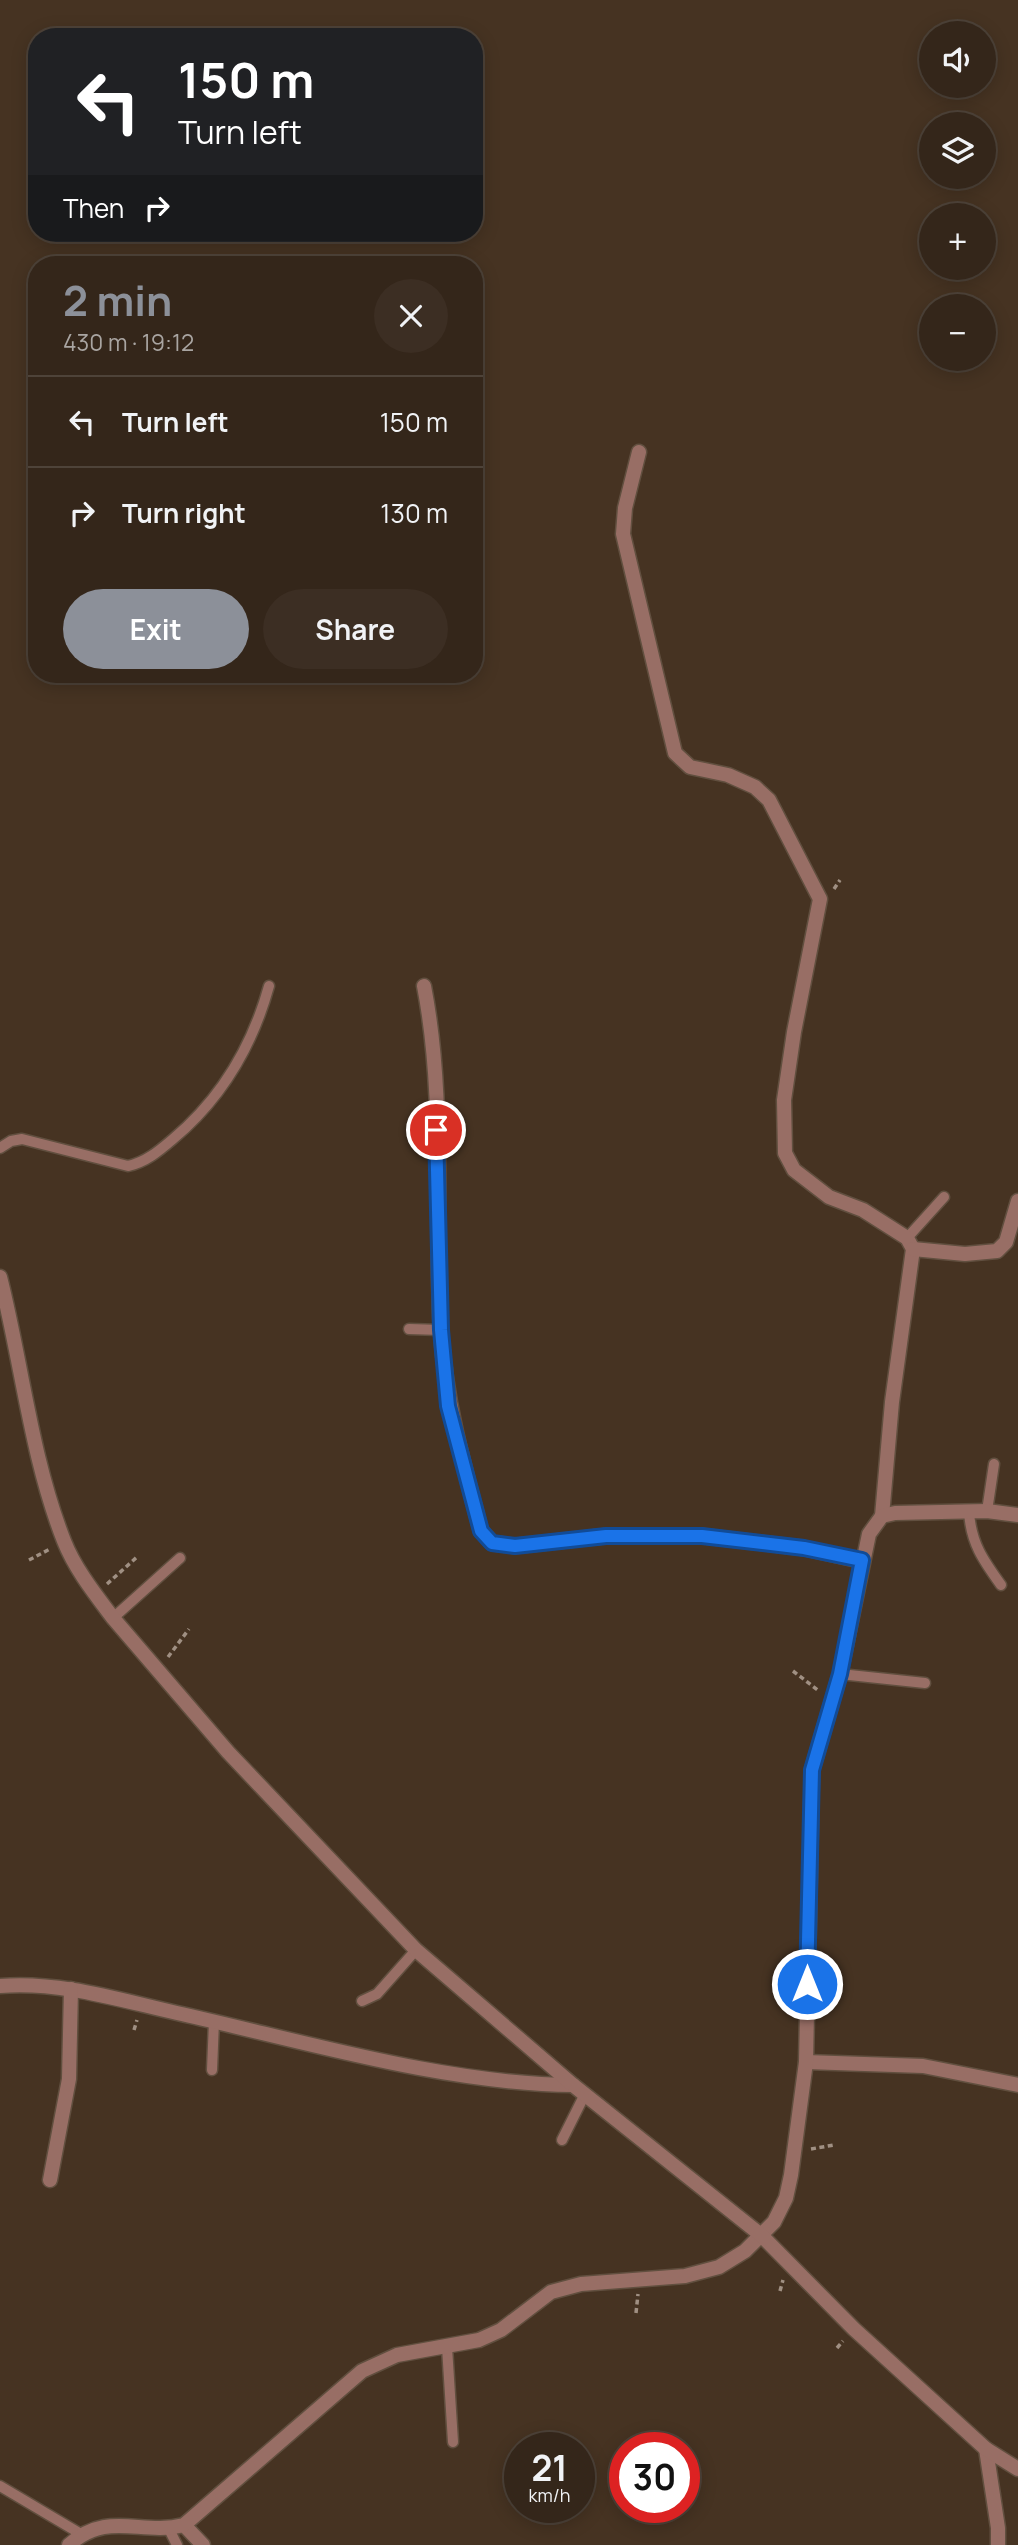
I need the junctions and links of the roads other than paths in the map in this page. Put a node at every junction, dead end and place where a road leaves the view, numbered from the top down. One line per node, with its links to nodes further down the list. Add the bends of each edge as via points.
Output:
1 (639, 453): 7 (street, via 623,534 675,753 690,767 728,775 755,787 768,800 820,899 792,1045 784,1113 785,1153 794,1170 821,1191 863,1210)
2 (269, 986): 4 (lane, via 259,1023 223,1088 194,1121 139,1164 128,1166 22,1139)
3 (424, 986): 11 (street, via 432,1050)
4 (0, 1148)
5 (944, 1198): 7 (lane)
6 (1018, 1200): 7 (street, via 1011,1228 998,1251 965,1255)
7 (910, 1243): 16 (street)
8 (0, 1277): 9 (street)
9 (6, 1328): 20 (street, via 65,1542)
10 (409, 1329): 11 (lane)
11 (441, 1330): 18 (street, via 448,1406 481,1531 492,1543 515,1546 606,1536 702,1536)
12 (994, 1464): 13 (lane)
13 (987, 1511): 14 (street); 15 (street)
14 (969, 1512): 16 (street); 19 (lane, via 970,1534 979,1556)
15 (1018, 1515)
16 (882, 1516): 18 (street, via 869,1534)
17 (180, 1558): 20 (lane)
18 (862, 1560): 21 (street)
19 (1001, 1585)
20 (113, 1618): 23 (street, via 228,1752)
21 (840, 1674): 22 (lane); 28 (street, via 812,1770)
22 (925, 1683)
23 (416, 1950): 26 (lane, via 377,1994); 31 (street)
24 (0, 1986): 25 (street)
25 (71, 1989): 27 (street); 33 (street, via 69,2079)
26 (362, 2001)
27 (215, 2021): 29 (lane); 31 (street, via 442,2070)
28 (806, 2062): 30 (street, via 923,2066); 34 (street, via 786,2198)
29 (212, 2070)
30 (1018, 2085)
31 (579, 2089): 32 (lane); 34 (street)
32 (562, 2140)
33 (50, 2180)
34 (761, 2235): 35 (street, via 719,2267 685,2277 581,2284 551,2292 501,2329 480,2340); 37 (street, via 854,2329)
35 (447, 2347): 36 (lane); 42 (street, via 397,2356 362,2371 226,2493)
36 (453, 2442)
37 (986, 2449): 38 (street); 45 (street)
38 (1018, 2469)
39 (0, 2486): 41 (lane)
40 (169, 2529): 41 (street, via 115,2524); 42 (street); 44 (lane)
41 (81, 2534): 43 (street)
42 (193, 2538)
43 (69, 2545)
44 (177, 2545)
45 (998, 2545)

